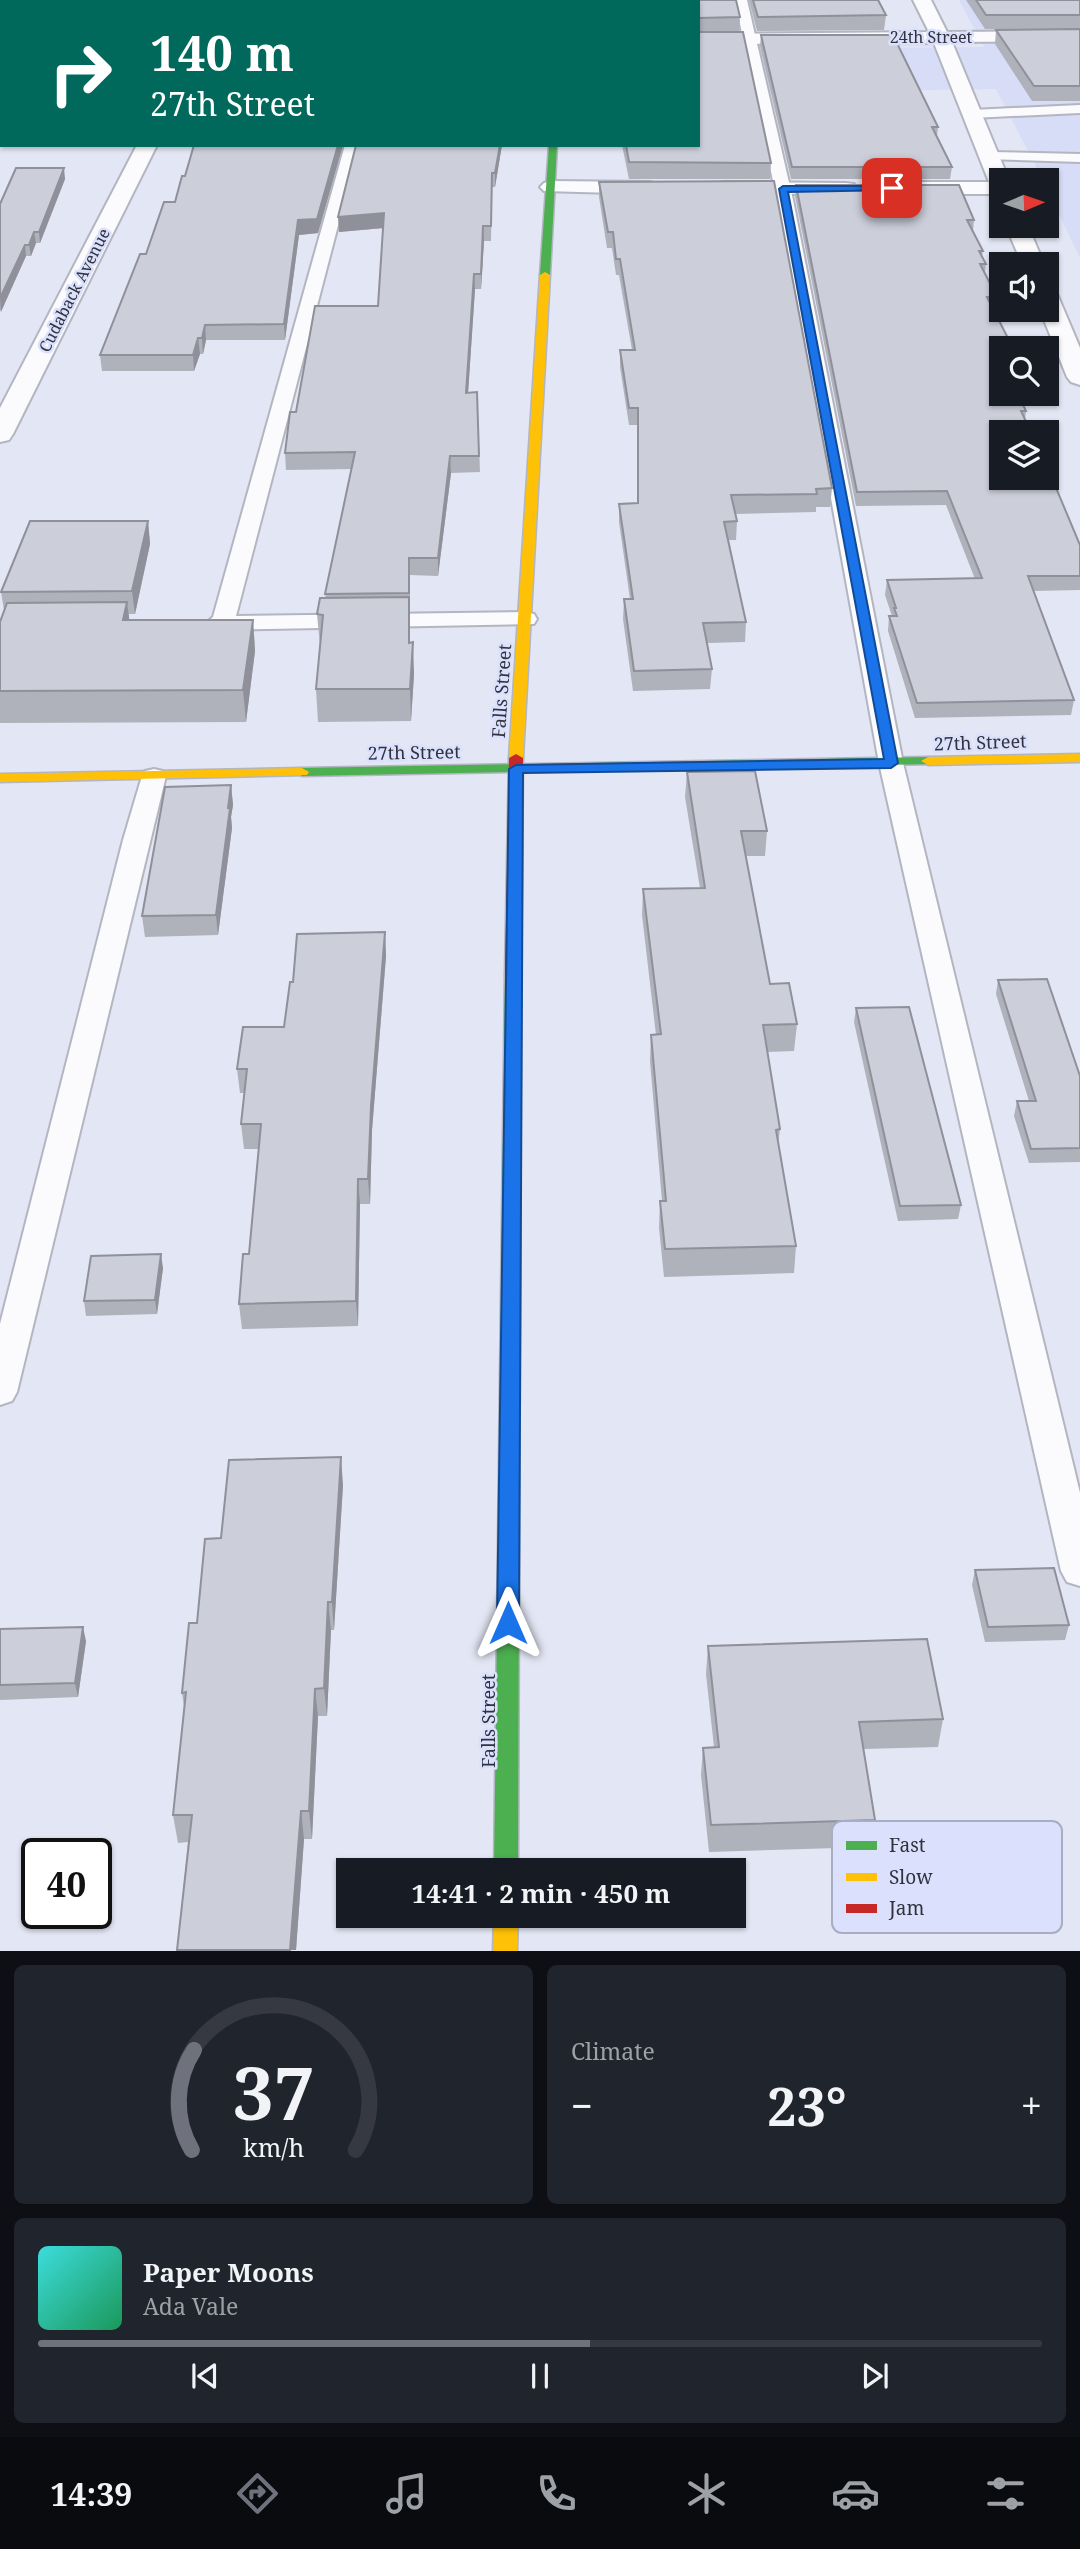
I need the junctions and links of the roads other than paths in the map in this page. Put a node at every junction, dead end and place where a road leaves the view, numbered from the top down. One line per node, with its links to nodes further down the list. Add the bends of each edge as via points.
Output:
1 (741, 0): 5 (lane)
2 (922, 0): 4 (street)
3 (1080, 36): 4 (street, 24th Street)
4 (940, 37): 5 (street, 24th Street); 8 (street)
5 (751, 38): 6 (street, 24th Street); 20 (lane)
6 (700, 39)
7 (1080, 109): 8 (lane)
8 (972, 114): 12 (street)
9 (146, 147): 24 (street, Cudaback Avenue)
10 (351, 147): 26 (lane)
11 (553, 147): 15 (street, Falls Street)
12 (990, 156): 13 (lane); 14 (street)
13 (1080, 158)
14 (994, 168)
15 (551, 187): 17 (street); 25 (street, Falls Street)
16 (989, 187): 19 (street)
17 (674, 188)
18 (701, 188): 20 (street)
19 (892, 188)
20 (783, 189): 21 (street); 29 (lane)
21 (865, 189)
22 (1057, 322): 23 (street)
23 (1080, 377)
24 (0, 434)
25 (526, 619): 26 (lane); 30 (street, Falls Street)
26 (223, 622): 27 (lane)
27 (195, 623)
28 (1080, 758): 29 (street, 27th Street)
29 (891, 763): 30 (street, 27th Street); 34 (lane)
30 (516, 769): 31 (street, 27th Street); 35 (street, Falls Street)
31 (154, 776): 32 (street, 27th Street); 33 (lane)
32 (0, 778)
33 (0, 1392)
34 (1080, 1571)
35 (506, 1858)
36 (506, 1928): 37 (street)
37 (505, 1951)

